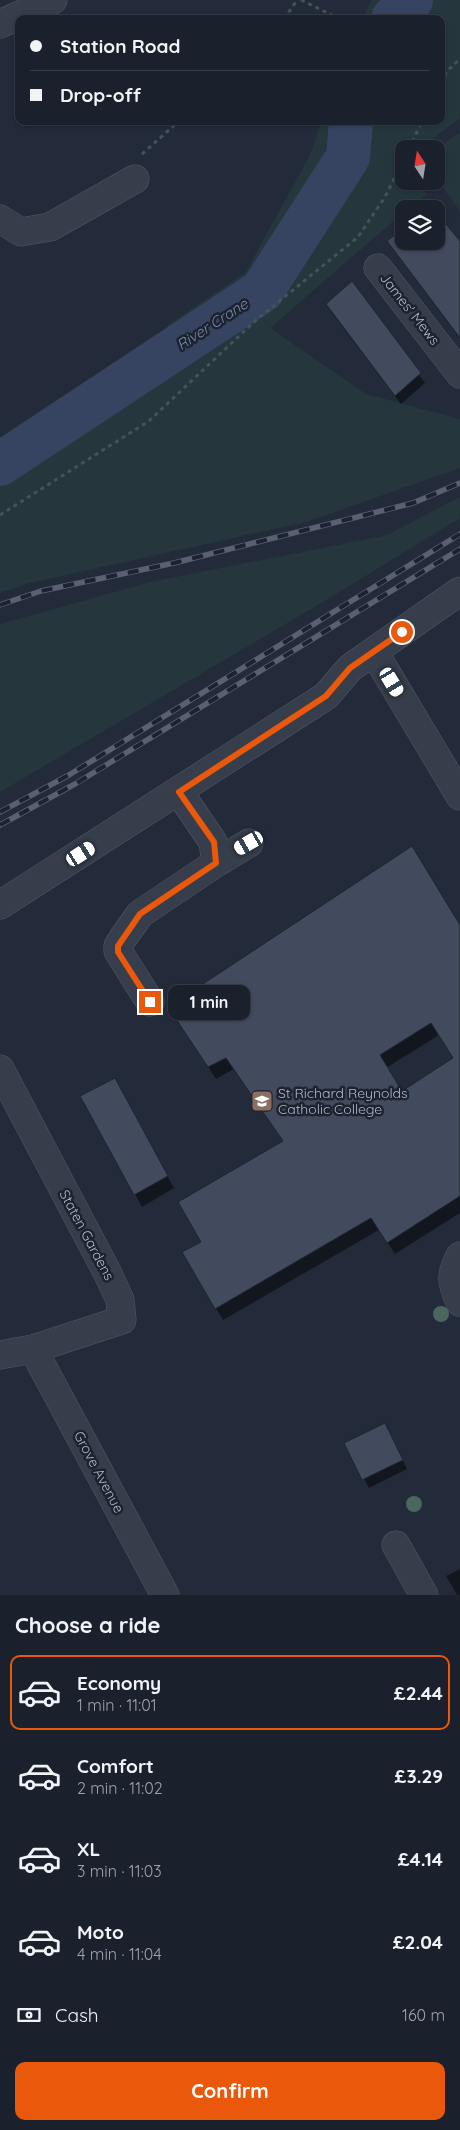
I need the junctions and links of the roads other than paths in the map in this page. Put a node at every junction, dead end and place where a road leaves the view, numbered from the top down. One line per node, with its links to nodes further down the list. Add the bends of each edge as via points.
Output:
1 (53, 0): 2 (street)
2 (20, 15)
3 (15, 17): 4 (street)
4 (0, 24)
5 (135, 179): 6 (street, via 50,227 21,232)
6 (0, 218)
7 (378, 268): 8 (street, James' Mews)
8 (460, 374)
9 (460, 591): 10 (street)
10 (374, 652): 11 (street, via 350,668 326,696); 12 (street)
11 (179, 792): 14 (street, via 214,842); 15 (street)
12 (460, 796)
13 (249, 843): 14 (street)
14 (216, 863): 16 (street, via 140,914 118,946 118,952)
15 (0, 905)
16 (150, 1002)
17 (0, 1069): 20 (street, Staten Gardens, via 120,1300 122,1320)
18 (460, 1256): 19 (street, via 452,1279)
19 (460, 1302)
20 (33, 1349): 21 (street); 23 (street, Grove Avenue)
21 (0, 1355)
22 (396, 1545): 24 (street)
23 (165, 1595)
24 (424, 1595)

